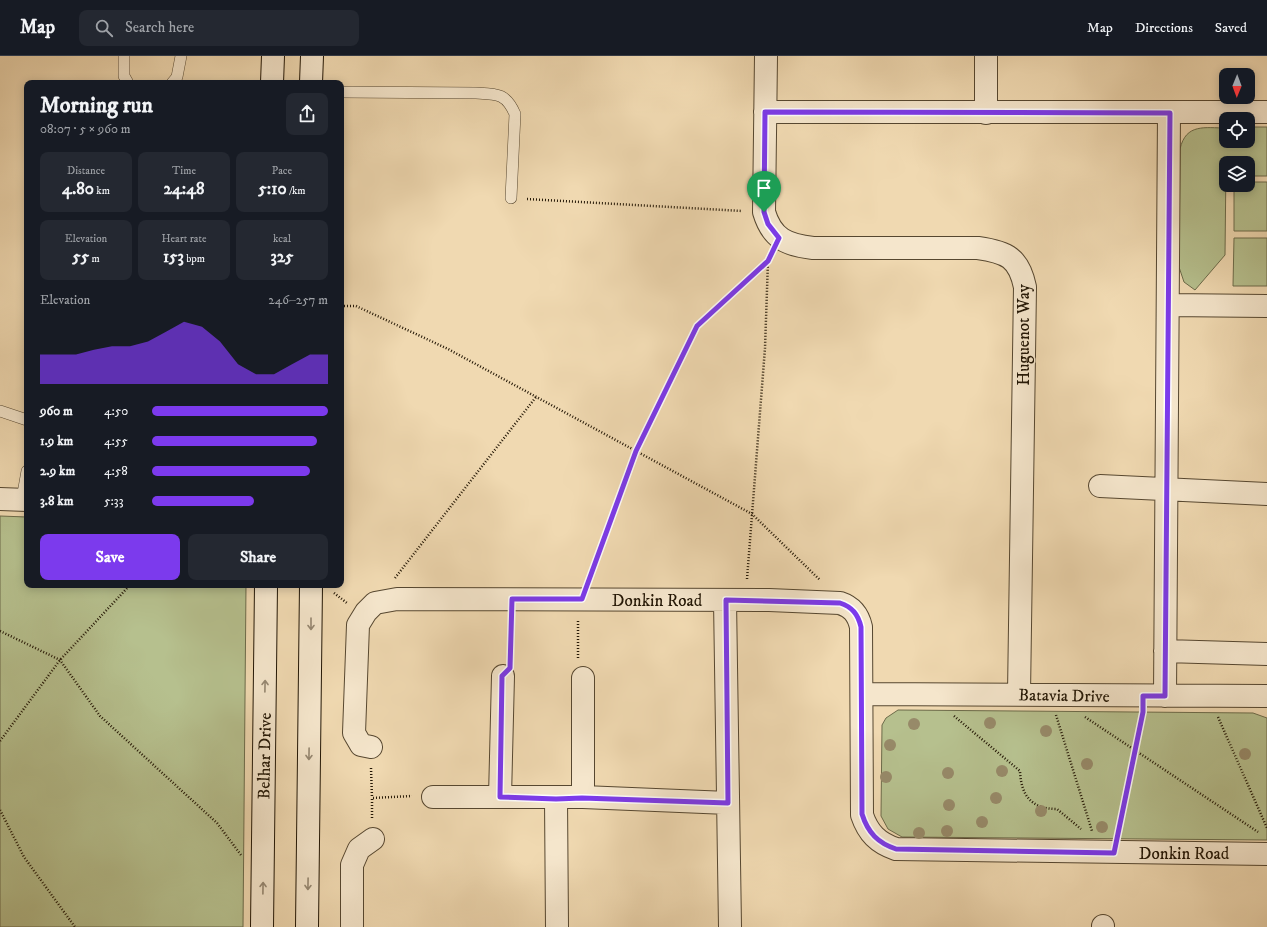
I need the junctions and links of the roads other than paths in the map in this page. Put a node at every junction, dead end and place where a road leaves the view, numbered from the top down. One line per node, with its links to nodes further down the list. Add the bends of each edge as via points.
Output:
1 (124, 56): 7 (lane)
2 (181, 56): 8 (lane)
3 (273, 56): 9 (street)
4 (312, 56): 10 (street)
5 (766, 56): 12 (street)
6 (986, 56): 14 (street)
7 (126, 80)
8 (175, 80)
9 (272, 80)
10 (311, 80)
11 (344, 92): 16 (lane, via 496,94 509,101 515,114)
12 (765, 112): 14 (street); 34 (street, Huguenot Way, via 764,212 768,224 779,238 797,246 813,248 996,250 1016,263 1022,274 1025,287)
13 (1267, 112): 15 (street)
14 (986, 113): 15 (street)
15 (1170, 113): 17 (street)
16 (511, 198)
17 (1168, 305): 18 (street); 22 (street)
18 (1267, 306)
19 (0, 411): 20 (lane)
20 (24, 419)
21 (1100, 486): 22 (street)
22 (1166, 489): 23 (street); 29 (street)
23 (1267, 494)
24 (0, 499): 25 (street)
25 (24, 500)
26 (266, 588): 45 (street, Belhar Drive, one-way to 26)
27 (311, 588): 46 (street, one-way to 46)
28 (735, 600): 33 (street, Donkin Road, via 846,605 858,615 861,627); 37 (street, Donkin Road, via 397,599 375,603 363,615 356,631 354,733 361,744); 42 (street)
29 (1165, 651): 30 (street); 35 (street)
30 (1267, 654)
31 (502, 676): 39 (street)
32 (583, 678): 40 (street)
33 (862, 694): 34 (street, Batavia Drive); 44 (street, Donkin Road, via 862,814 866,827 879,842 896,849)
34 (1019, 694): 35 (street, Batavia Drive, via 1071,702)
35 (1165, 696): 36 (street, Batavia Drive)
36 (1267, 696)
37 (371, 747)
38 (433, 797): 39 (street)
39 (500, 797): 41 (street)
40 (582, 798): 41 (street); 42 (street)
41 (556, 799): 48 (street)
42 (728, 803): 49 (street)
43 (373, 839): 47 (street, via 359,849 352,865)
44 (1265, 845)
45 (262, 927)
46 (307, 927)
47 (352, 927)
48 (557, 927)
49 (730, 927)

